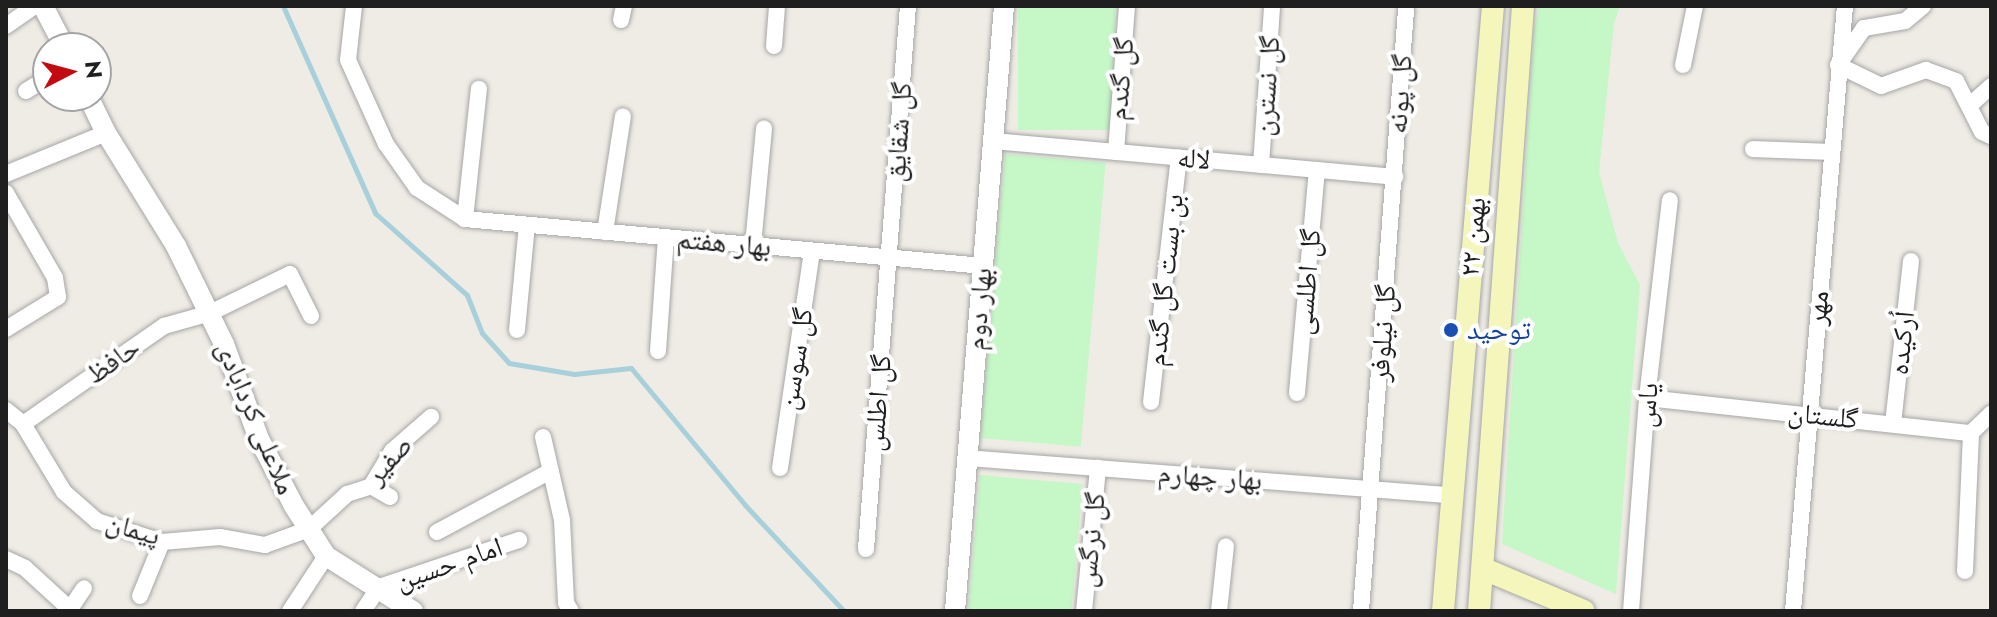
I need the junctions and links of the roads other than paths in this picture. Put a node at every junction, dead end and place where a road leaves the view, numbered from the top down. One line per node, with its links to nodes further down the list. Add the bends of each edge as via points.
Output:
1 (35, 6): 15 (street)
2 (43, 6): 16 (street)
3 (354, 6): 41 (street, via 348,60 386,144 417,188)
4 (777, 6): 17 (street)
5 (908, 6): 47 (street, گل شقایق)
6 (1004, 6): 30 (street, بهار دوم)
7 (1127, 6): 32 (street, گل گندم)
8 (1272, 6): 35 (street, گل نسترن)
9 (1493, 6): 72 (main road, ۲۲ بهمن)
10 (1523, 6): 82 (main road, ۲۲ بهمن)
11 (1695, 6): 18 (street)
12 (1845, 6): 19 (street, مهر)
13 (1923, 6): 19 (street, via 1905,21 1864,28)
14 (1406, 10): 38 (street, گل پونه)
15 (6, 26)
16 (57, 32)
17 (774, 46)
18 (1683, 65)
19 (1838, 65): 24 (street, via 1881,86 1926,70 1956,81); 33 (street, مهر)
20 (1991, 86): 24 (street)
21 (32, 87): 23 (street)
22 (479, 89): 41 (street)
23 (26, 91)
24 (1969, 106): 29 (street, via 1982,132)
25 (96, 112): 28 (street, ملاعلی کردابادی)
26 (623, 116): 43 (street)
27 (764, 129): 45 (street)
28 (106, 133): 36 (street); 50 (street, ملاعلی کردابادی, via 176,246)
29 (1991, 136)
30 (993, 141): 32 (street, لاله); 49 (street, بهار دوم)
31 (1753, 149): 33 (street)
32 (1116, 152): 34 (street, لاله)
33 (1831, 152): 60 (street, مهر)
34 (1179, 158): 35 (street, لاله); 57 (street, بن بست گل گندم)
35 (1261, 165): 37 (street, لاله)
36 (8, 169)
37 (1317, 170): 38 (street, لاله); 55 (street, گل اطلسی)
38 (1395, 177): 71 (street, گل نیلوفر)
39 (6, 193): 52 (street, via 55,278 58,297)
40 (1670, 200): 56 (street, یاس)
41 (465, 219): 42 (street, بهار هفتم)
42 (527, 225): 43 (street, بهار هفتم); 53 (street)
43 (605, 232): 44 (street, بهار هفتم)
44 (666, 237): 45 (street, بهار هفتم); 54 (street)
45 (753, 245): 46 (street, بهار هفتم)
46 (812, 251): 47 (street, بهار هفتم); 67 (street, گل سوسن)
47 (890, 258): 49 (street, بهار هفتم); 79 (street, گل اطلس)
48 (1911, 261): 63 (street, اُرکیده)
49 (983, 266): 66 (street, بهار دوم)
50 (210, 313): 51 (street, حافظ, via 290,274); 62 (street, حافظ, via 164,326); 74 (street, ملاعلی کردابادی, via 259,439)
51 (311, 316)
52 (6, 329)
53 (517, 330)
54 (658, 351)
55 (1297, 393)
56 (1647, 398): 60 (street, گلستان); 99 (street, یاس)
57 (1151, 402)
58 (6, 410): 62 (street, پیمان)
59 (1991, 414): 64 (street)
60 (1809, 415): 63 (street, گلستان); 100 (street, مهر)
61 (431, 417): 70 (street, صفیر, via 392,451)
62 (23, 424): 77 (street, پیمان, via 64,492 97,521)
63 (1893, 424): 64 (street, گلستان)
64 (1971, 433): 83 (street)
65 (543, 437): 69 (street)
66 (967, 458): 68 (street, بهار چهارم); 92 (street, بهار دوم)
67 (780, 468)
68 (1098, 468): 71 (street, بهار چهارم); 93 (street, گل نرگس)
69 (551, 471): 75 (street); 91 (street)
70 (371, 486): 73 (street); 74 (street, صفیر, via 347,494)
71 (1371, 489): 72 (street, بهار چهارم); 95 (street, گل نیلوفر)
72 (1452, 495): 96 (main road, ۲۲ بهمن)
73 (390, 497)
74 (309, 529): 77 (street, پیمان, via 265,545 220,537); 80 (street, ملاعلی کردابادی)
75 (437, 532)
76 (519, 540): 84 (street, امام حسین)
77 (162, 542): 86 (street)
78 (1226, 546): 94 (street)
79 (866, 549)
80 (326, 556): 84 (street, ملاعلی کردابادی); 88 (street)
81 (6, 559): 87 (street, via 25,568)
82 (1484, 569): 97 (main road, ۲۲ بهمن); 98 (main road)
83 (1965, 571)
84 (379, 587): 89 (street); 90 (street, ملاعلی کردابادی)
85 (84, 588): 87 (street)
86 (140, 596)
87 (71, 610)
88 (290, 611)
89 (363, 611)
90 (413, 611)
91 (571, 611)
92 (955, 611)
93 (1084, 611)
94 (1219, 611)
95 (1361, 611)
96 (1443, 611)
97 (1479, 611)
98 (1584, 611)
99 (1631, 611)
100 (1793, 611)

